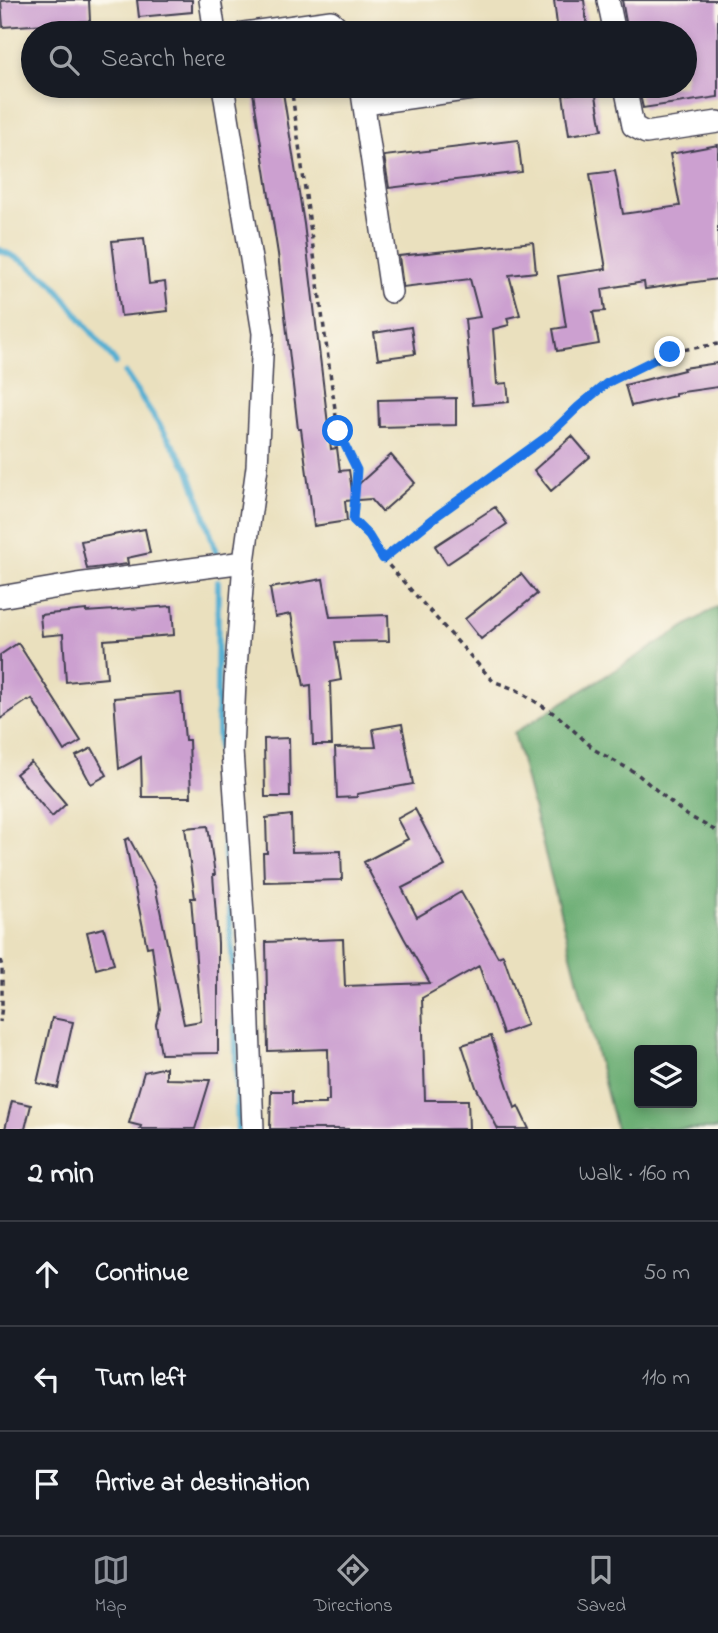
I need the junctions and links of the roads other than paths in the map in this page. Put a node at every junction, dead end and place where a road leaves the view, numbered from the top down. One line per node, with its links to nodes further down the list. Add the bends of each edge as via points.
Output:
1 (210, 0): 3 (street)
2 (608, 0): 4 (street)
3 (213, 21)
4 (612, 21)
5 (225, 98): 10 (street, via 263,333 257,467)
6 (363, 98): 9 (street)
7 (627, 98): 8 (street, via 633,126 646,133)
8 (718, 122)
9 (391, 292)
10 (244, 562): 11 (street); 12 (street, via 232,751)
11 (0, 597)
12 (253, 1129)

